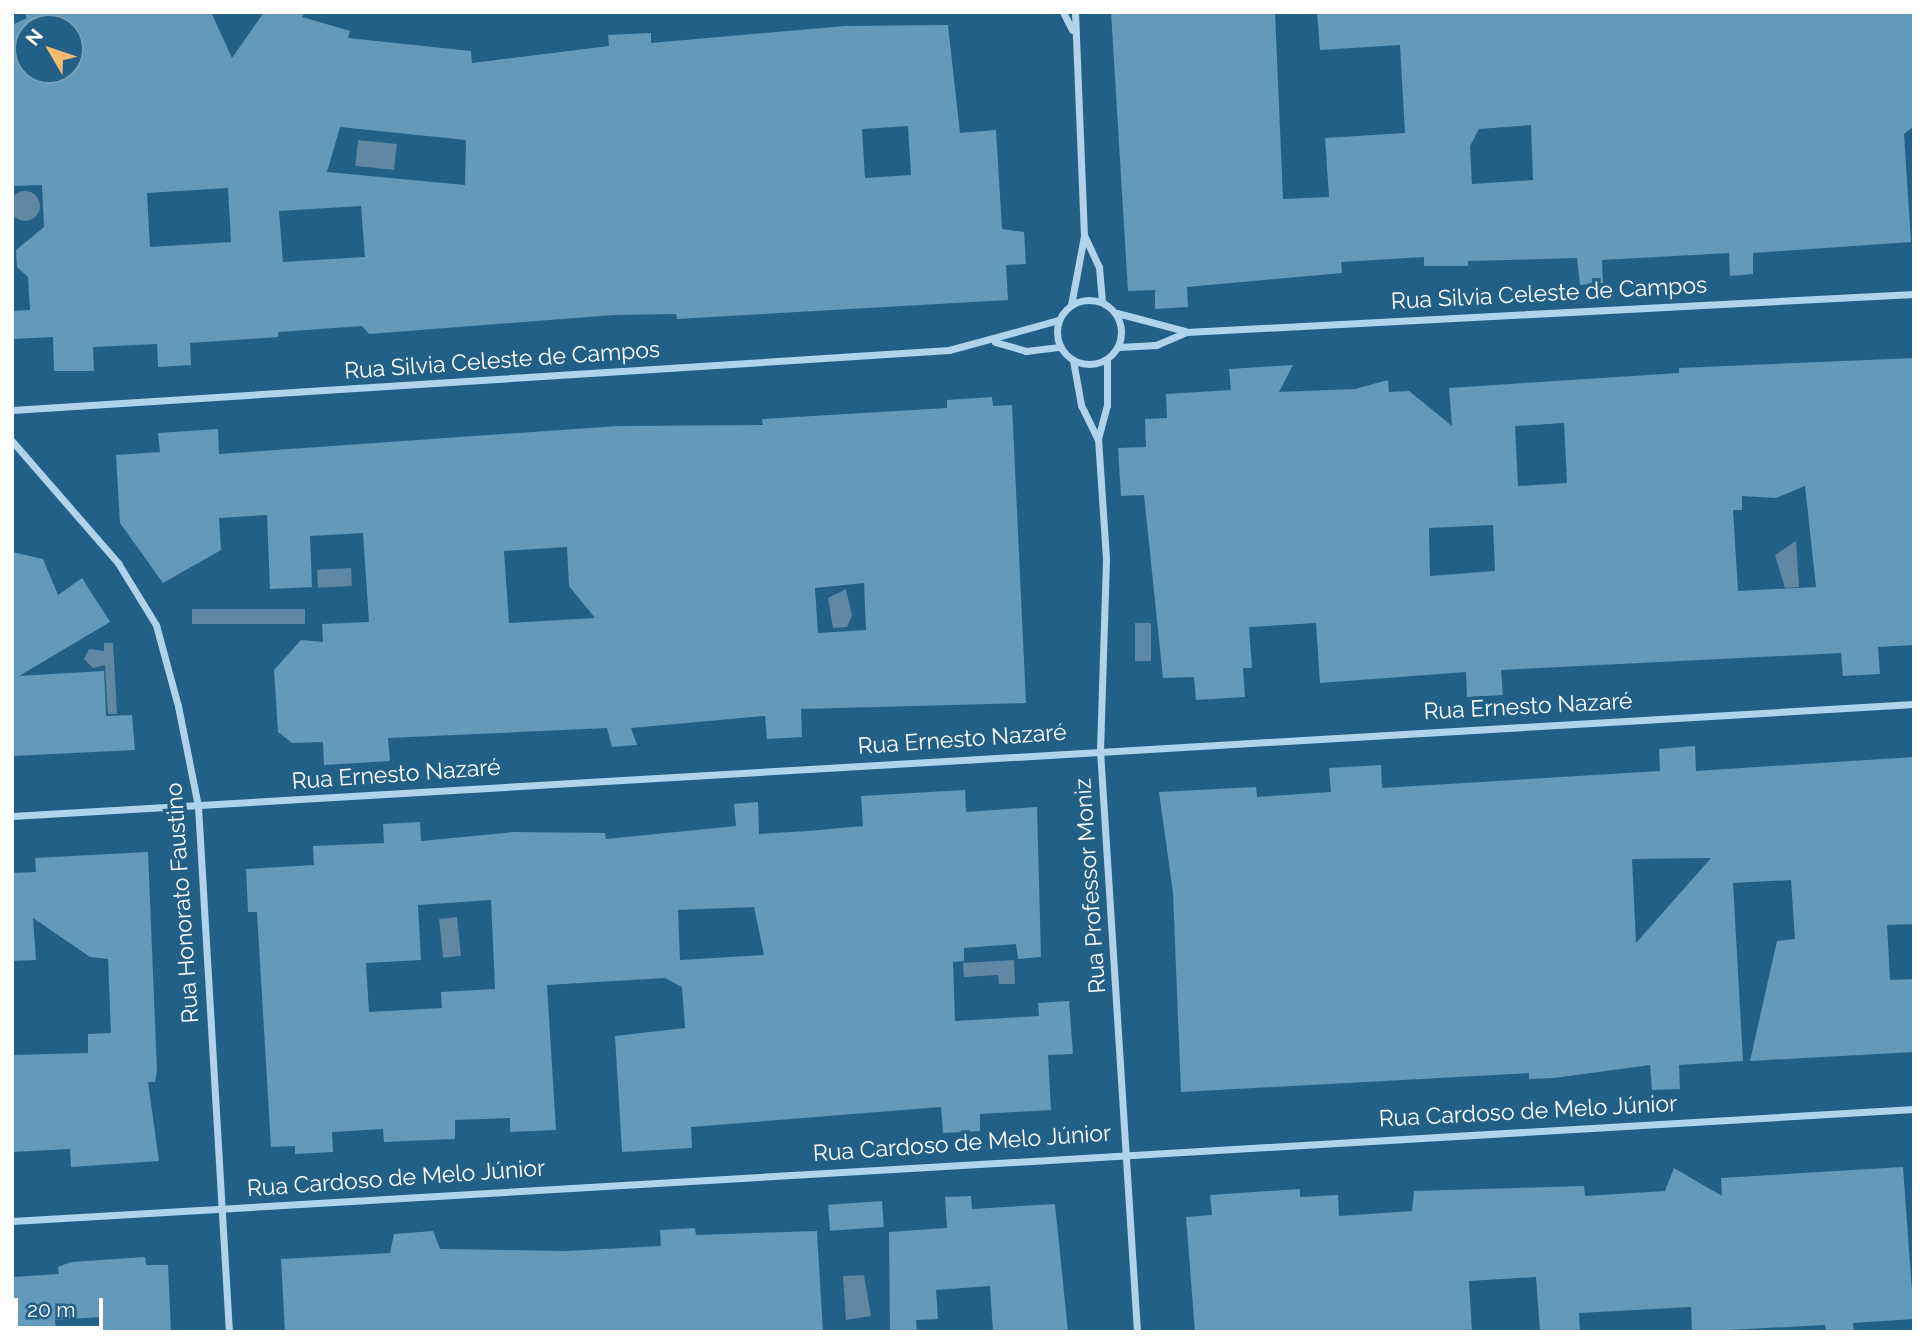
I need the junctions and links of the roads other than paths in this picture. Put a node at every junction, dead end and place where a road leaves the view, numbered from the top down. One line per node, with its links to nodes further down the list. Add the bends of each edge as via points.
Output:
1 (1063, 12): 3 (street)
2 (1075, 12): 3 (street)
3 (1072, 30): 4 (street)
4 (1084, 235): 6 (street, via 1099,267); 7 (street)
5 (1914, 294): 10 (street, Rua Silvia Celeste de Campos)
6 (1102, 301): 7 (street); 8 (street)
7 (1070, 305): 9 (street)
8 (1117, 313): 10 (street, Rua Silvia Celeste de Campos); 13 (street)
9 (1059, 320): 11 (street, Rua Silvia Celeste de Campos); 12 (street)
10 (1186, 331): 13 (street, Rua Silvia Celeste de Campos, via 1156,345)
11 (994, 342): 12 (street, Rua Silvia Celeste de Campos, via 1026,351); 16 (street, Rua Silvia Celeste de Campos)
12 (1060, 347): 14 (street)
13 (1119, 347): 15 (street)
14 (1073, 360): 15 (street); 17 (street, Rua Professor Moniz, via 1081,405)
15 (1107, 360): 17 (street, Rua Professor Moniz, via 1107,405)
16 (12, 410)
17 (1098, 438): 20 (street, Rua Professor Moniz, via 1106,559)
18 (12, 441): 21 (street, Rua Honorato Faustino, via 118,563 156,625)
19 (1914, 704): 20 (street, Rua Ernesto Nazaré)
20 (1100, 750): 21 (street, Rua Ernesto Nazaré); 24 (street, Rua Professor Moniz)
21 (198, 806): 22 (street, Rua Ernesto Nazaré); 25 (street, Rua Honorato Faustino)
22 (12, 816)
23 (1914, 1109): 24 (street, Rua Cardoso de Melo Júnior)
24 (1126, 1152): 25 (street, Rua Cardoso de Melo Júnior); 28 (street, Rua Professor Moniz)
25 (222, 1208): 26 (street, Rua Cardoso de Melo Júnior); 27 (street, Rua Honorato Faustino)
26 (12, 1221)
27 (229, 1332)
28 (1137, 1332)

